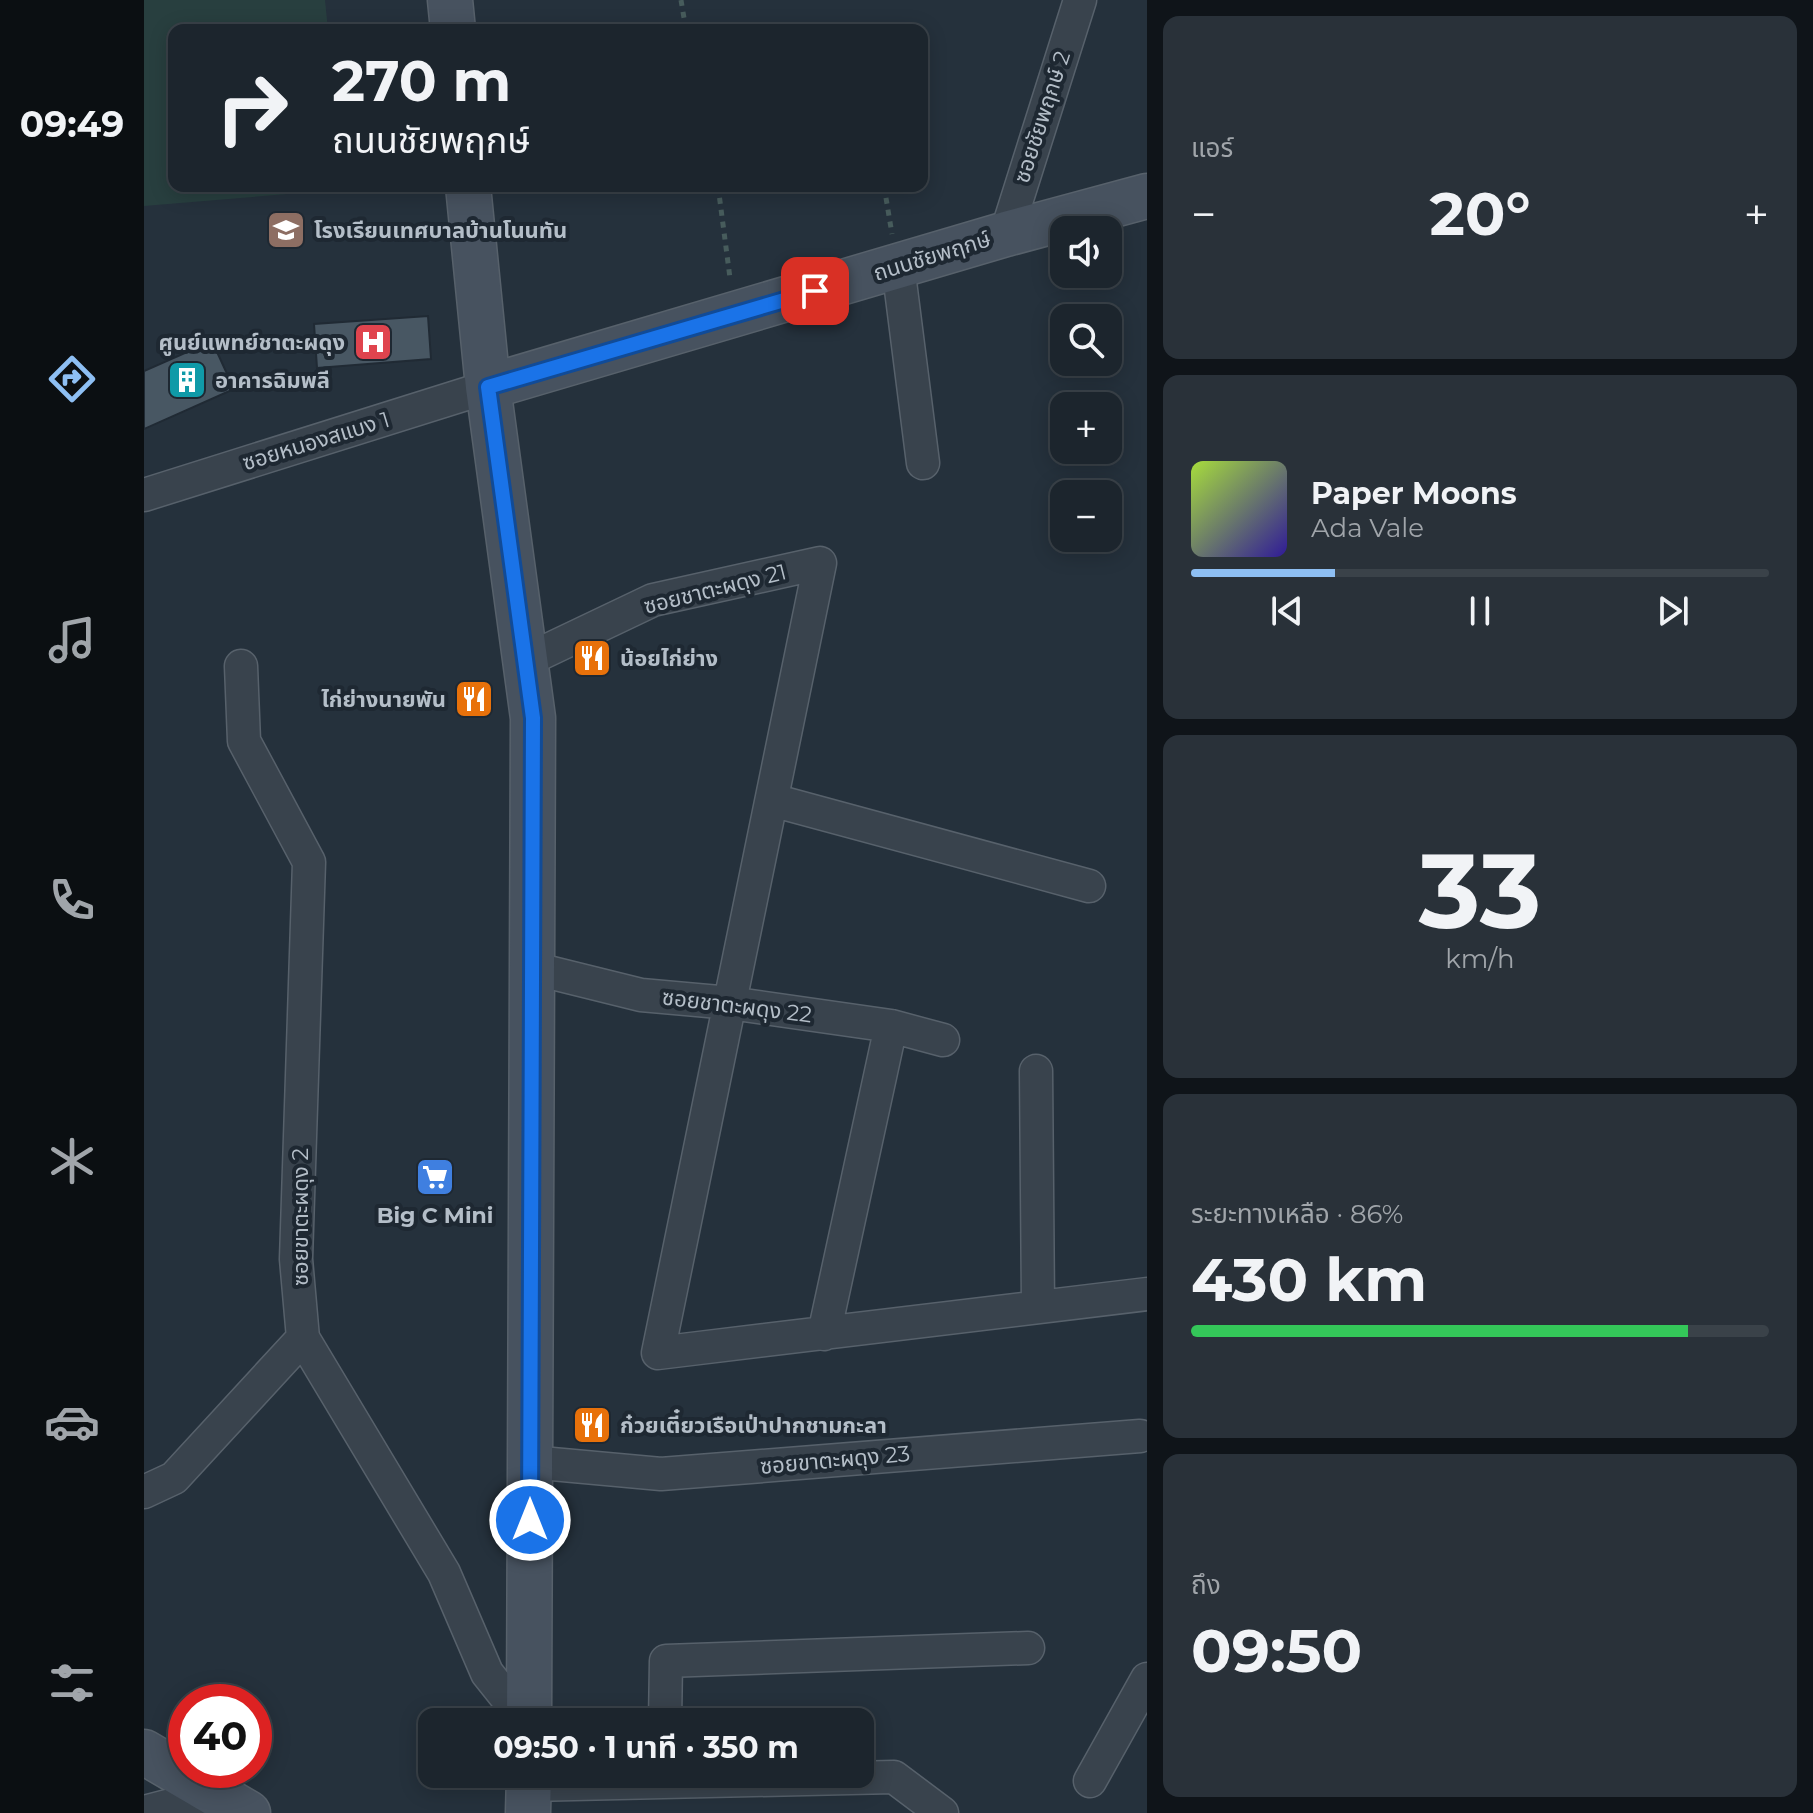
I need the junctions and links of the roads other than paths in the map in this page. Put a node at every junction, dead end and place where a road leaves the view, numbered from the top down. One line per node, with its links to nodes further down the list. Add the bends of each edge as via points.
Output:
1 (450, 0): 3 (street)
2 (1080, 0): 6 (street, ซอยชัยพฤกษ์ 2)
3 (452, 24)
4 (469, 192): 8 (street)
5 (1147, 196): 6 (street, ถนนชัยพฤกษ์)
6 (1006, 234): 7 (street, ถนนชัยพฤกษ์)
7 (898, 266): 8 (street, ถนนชัยพฤกษ์); 9 (street)
8 (488, 387): 10 (street, ซอยหนองสแบง 1); 11 (street)
9 (923, 463)
10 (144, 495)
11 (525, 661): 13 (street, ซอยชาตะผดุง 21, via 653,600 820,563); 15 (street, via 533,718)
12 (241, 666): 23 (street, ซอยขาตะผดุง 2, via 244,741 309,862 296,1259)
13 (772, 800): 14 (street); 16 (street)
14 (1089, 886)
15 (532, 968): 16 (street, ซอยชาตะผดุง 22, via 641,995); 25 (street)
16 (730, 1003): 17 (street, ซอยชาตะผดุง 22); 22 (street, via 658,1353)
17 (891, 1026): 18 (street, ซอยชาตะผดุง 22); 22 (street)
18 (943, 1040)
19 (1036, 1071): 21 (street)
20 (1147, 1294): 21 (street)
21 (1038, 1306): 22 (street)
22 (824, 1334)
23 (303, 1338): 26 (street, via 174,1478); 29 (street, ซอยขาตะผดุง 2, via 444,1573 487,1673)
24 (1140, 1436): 25 (street, ซอยขาตะผดุง 23, via 661,1474)
25 (530, 1462): 30 (street)
26 (144, 1492)
27 (1028, 1648): 31 (street, via 666,1661)
28 (1147, 1679): 34 (street)
29 (516, 1708)
30 (527, 1708)
31 (665, 1708)
32 (144, 1752): 37 (street)
33 (874, 1777): 39 (street, via 894,1777)
34 (1090, 1781)
35 (560, 1788): 36 (street)
36 (528, 1791)
37 (232, 1803): 38 (street)
38 (144, 1812)
39 (942, 1813)

